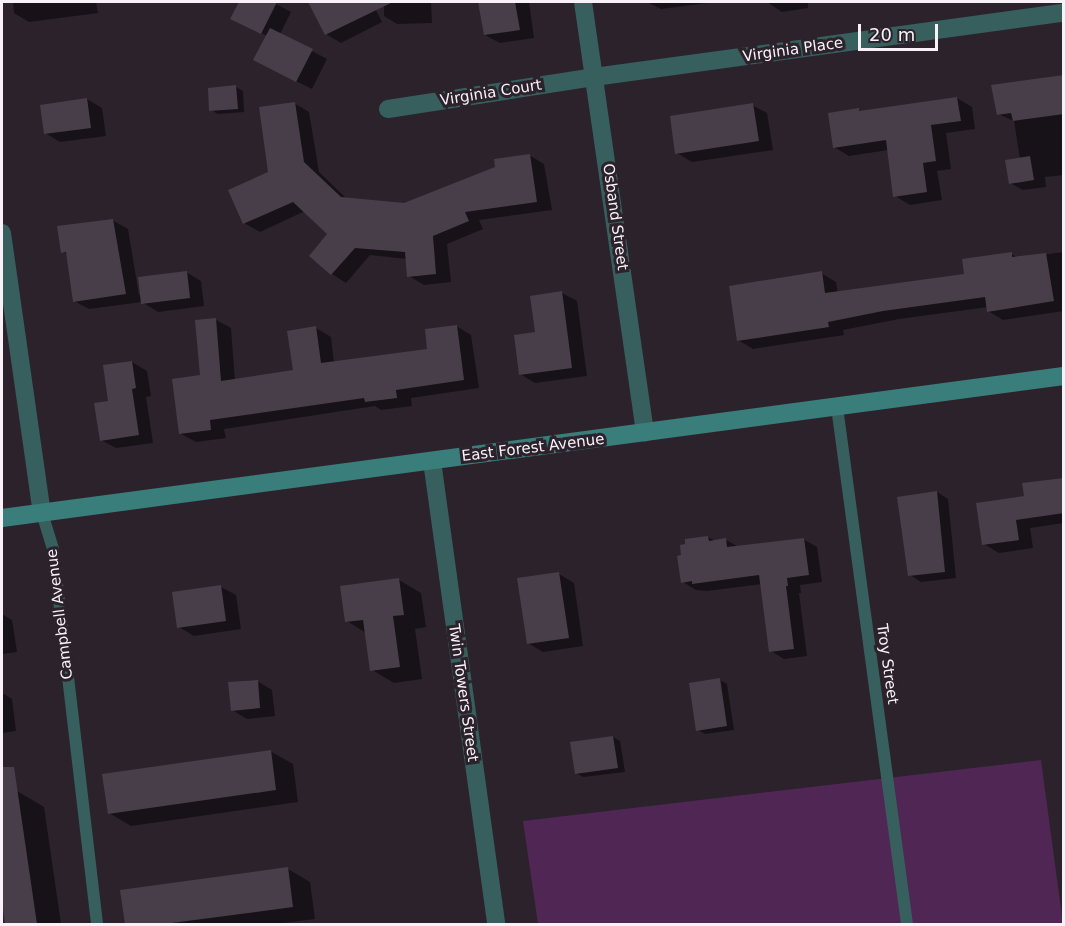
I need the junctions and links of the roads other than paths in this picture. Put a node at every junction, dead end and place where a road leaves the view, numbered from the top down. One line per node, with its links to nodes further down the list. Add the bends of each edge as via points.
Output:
1 (583, 2): 3 (street, Osband Street)
2 (1064, 14): 3 (street, Virginia Place)
3 (594, 76): 4 (street, Virginia Court); 8 (street, Osband Street)
4 (388, 109)
5 (2, 233): 10 (street, Campbell Avenue)
6 (1064, 376): 7 (street, East Forest Avenue)
7 (837, 406): 8 (street, East Forest Avenue); 14 (lane, Troy Street)
8 (645, 433): 9 (street, East Forest Avenue)
9 (432, 461): 10 (street, East Forest Avenue); 13 (street, Twin Towers Street)
10 (42, 513): 11 (street, East Forest Avenue); 12 (lane, Campbell Avenue, via 53,549)
11 (2, 518)
12 (97, 924)
13 (496, 924)
14 (907, 924)

